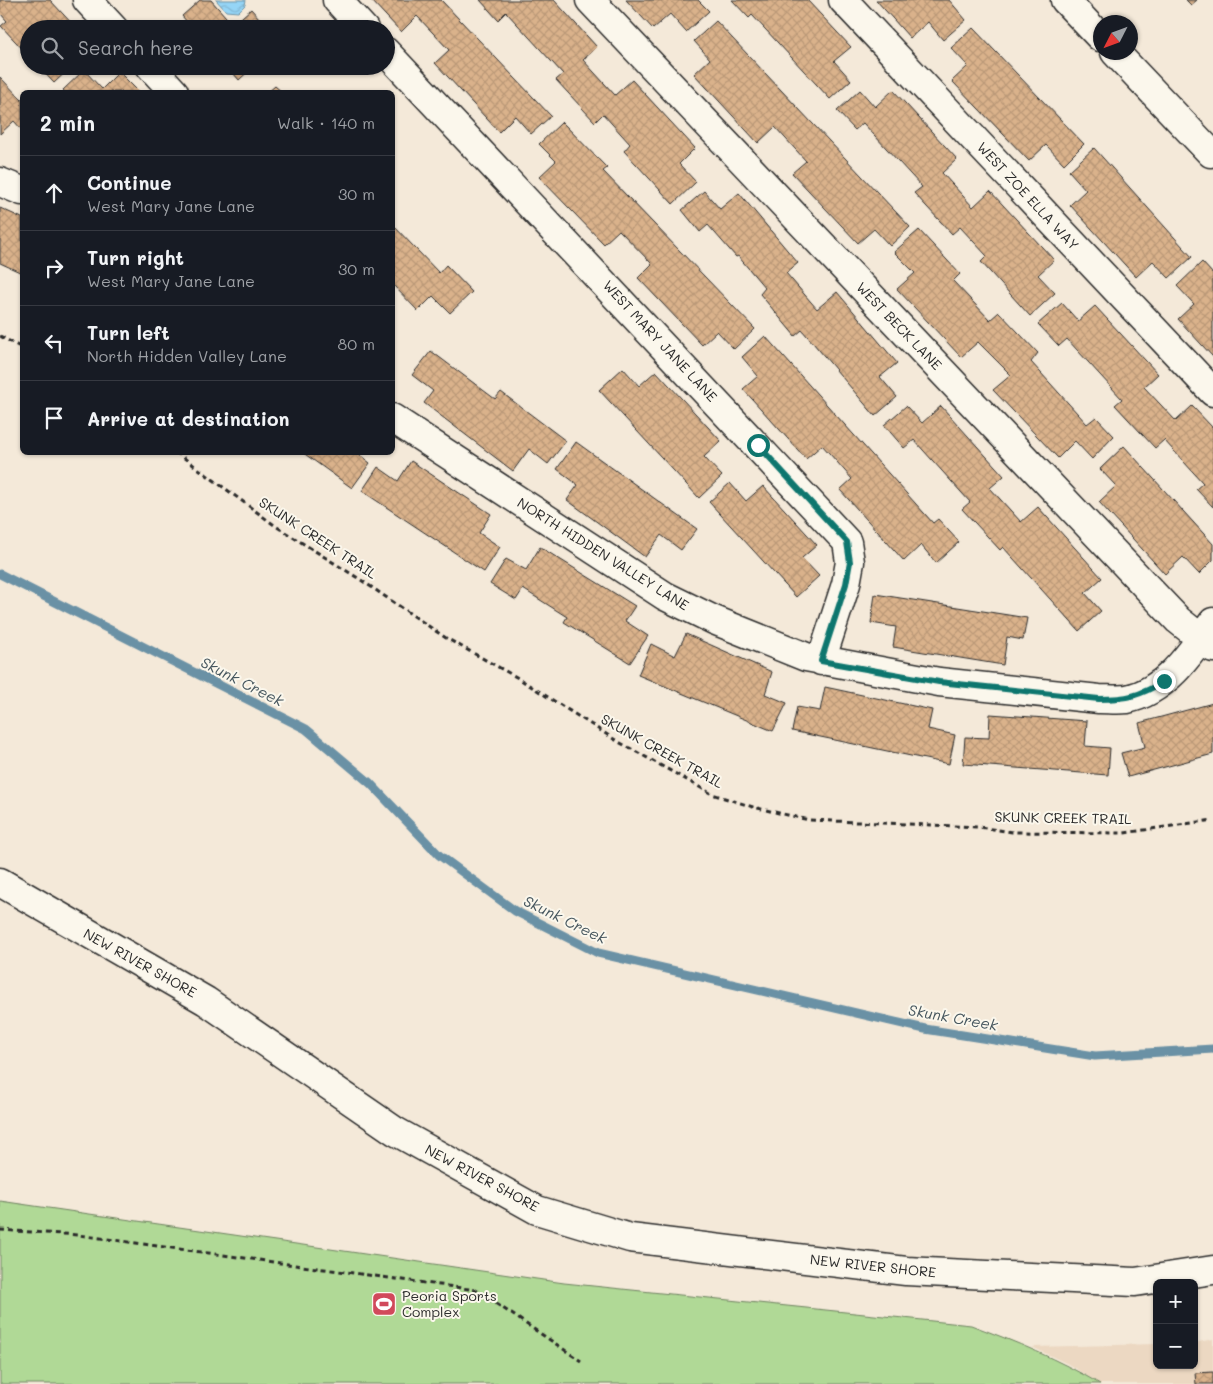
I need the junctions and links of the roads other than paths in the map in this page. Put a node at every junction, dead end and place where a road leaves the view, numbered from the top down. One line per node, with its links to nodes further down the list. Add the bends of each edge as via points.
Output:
1 (87, 0): 6 (street)
2 (337, 0): 7 (street)
3 (590, 0): 18 (street, WEST BECK LANE, via 1178,620)
4 (843, 0): 16 (street, WEST ZOE ELLA WAY)
5 (1065, 0): 8 (street)
6 (106, 20)
7 (356, 20)
8 (1093, 30)
9 (1123, 60): 13 (street)
10 (395, 62): 19 (street, WEST MARY JANE LANE, via 847,542 850,562 846,584)
11 (158, 75): 12 (street)
12 (172, 90)
13 (1212, 152)
14 (0, 182): 15 (street)
15 (20, 190)
16 (1213, 392)
17 (395, 420): 19 (street, NORTH HIDDEN VALLEY LANE, via 665,596 714,620)
18 (1209, 637): 19 (street, NORTH HIDDEN VALLEY LANE, via 1164,681 1145,693 1126,699 939,682)
19 (821, 661)
20 (0, 882): 21 (street, NEW RIVER SHORE, via 206,1001 395,1131 537,1210 630,1238 906,1272 1134,1282)
21 (1213, 1270)

